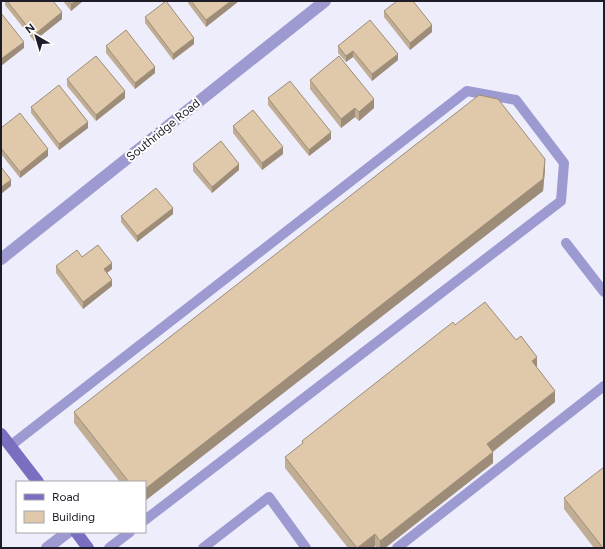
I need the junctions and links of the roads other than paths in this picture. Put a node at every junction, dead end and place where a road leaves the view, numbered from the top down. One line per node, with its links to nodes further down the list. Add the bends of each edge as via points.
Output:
1 (325, 1): 3 (street, Southridge Road)
2 (566, 242): 4 (lane)
3 (1, 259)
4 (604, 292)
5 (604, 386): 18 (lane)
6 (1, 434): 7 (street)
7 (10, 446): 8 (street); 9 (lane, via 467,91 516,100 564,163 561,201)
8 (37, 481)
9 (146, 519)
10 (67, 533): 13 (street)
11 (77, 533): 14 (street)
12 (129, 533): 15 (lane)
13 (47, 548)
14 (88, 548)
15 (109, 548)
16 (203, 548): 17 (lane, via 269,497)
17 (306, 548)
18 (397, 548)

